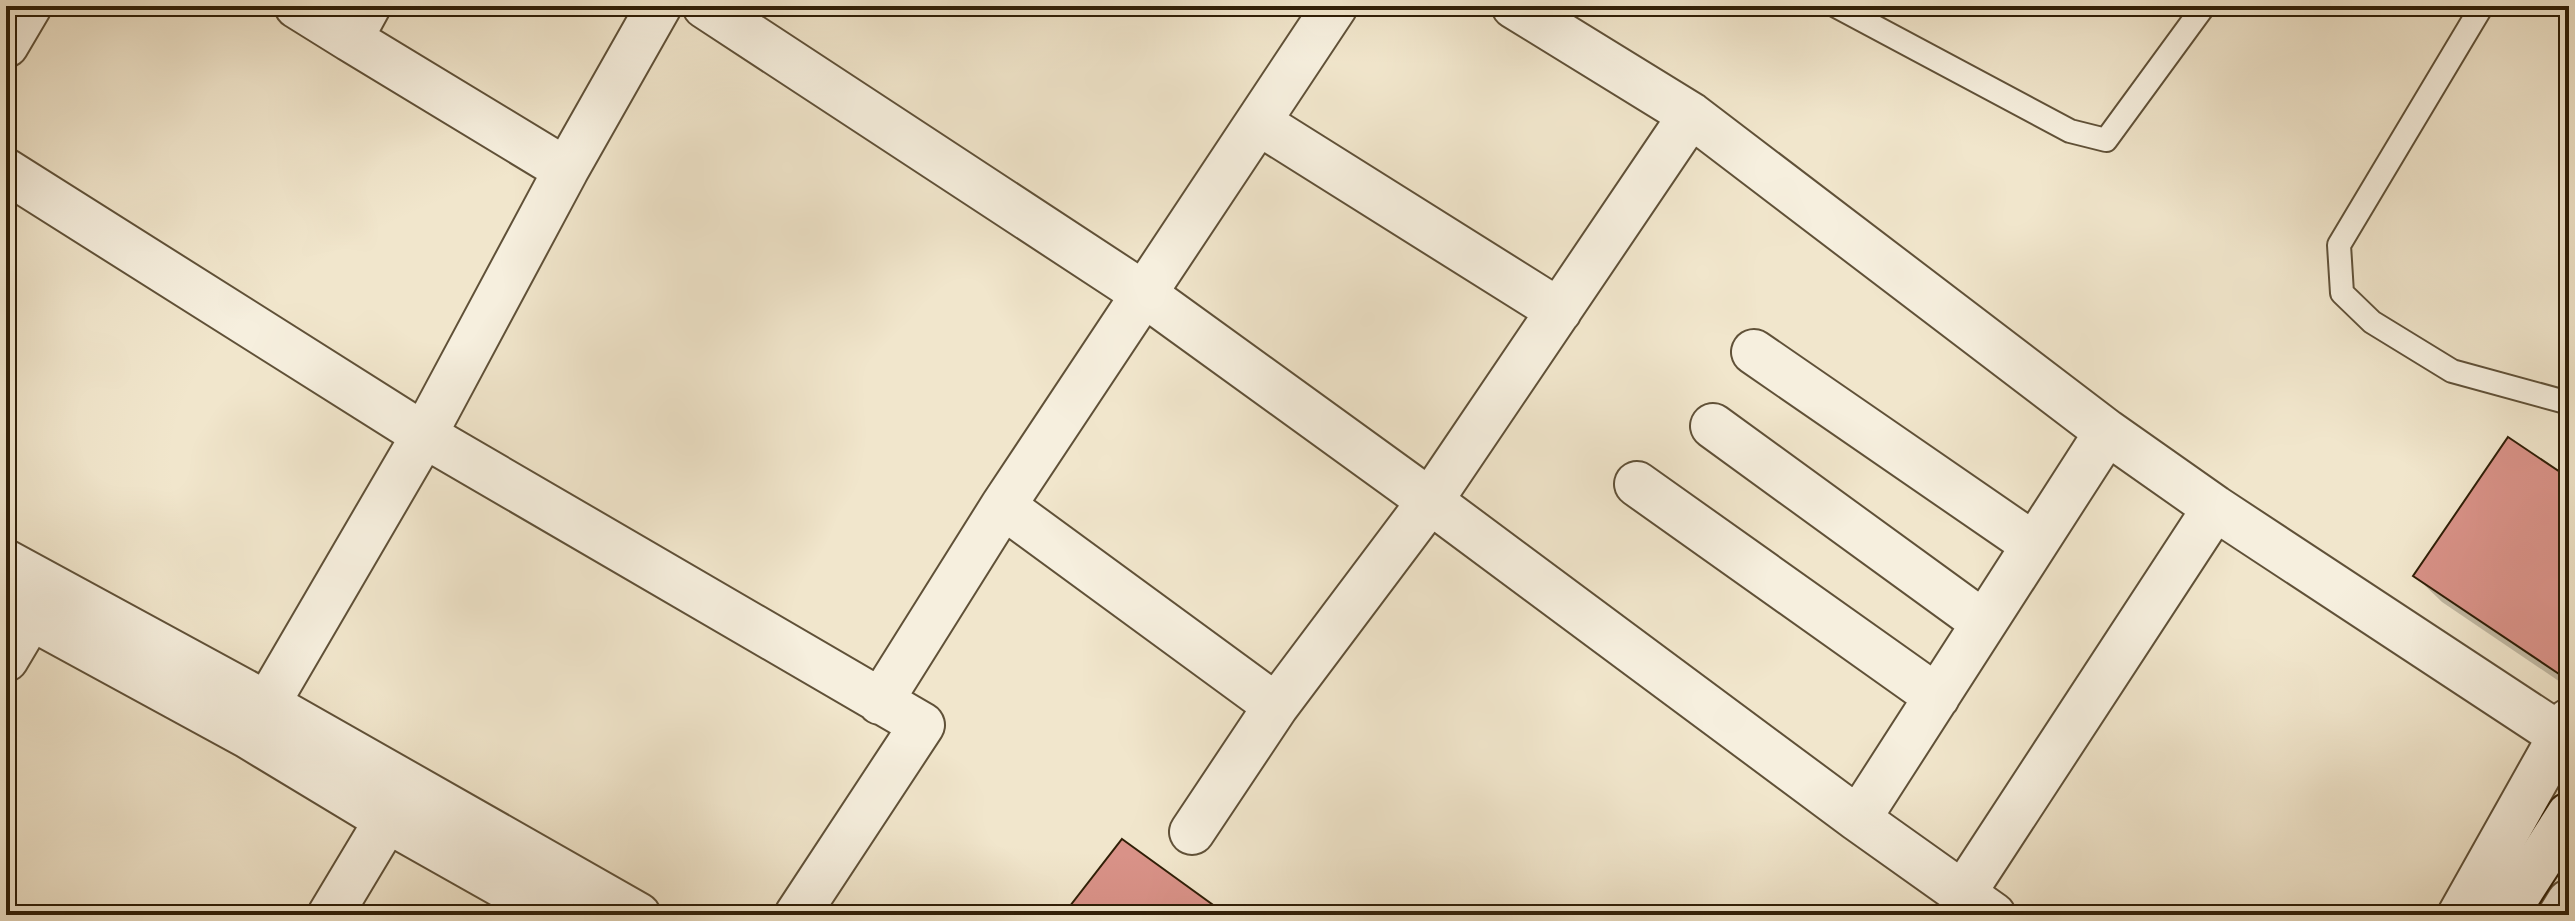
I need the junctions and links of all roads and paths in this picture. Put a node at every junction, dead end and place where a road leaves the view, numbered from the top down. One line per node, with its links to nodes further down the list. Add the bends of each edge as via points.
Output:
1 (29, 6): 11 (street)
2 (297, 6): 10 (street)
3 (659, 6): 14 (street)
4 (705, 6): 16 (street)
5 (1335, 6): 13 (street)
6 (1514, 6): 12 (street)
7 (1836, 6): 8 (lane, via 2070,131 2106,140)
8 (2204, 6)
9 (2482, 6): 19 (lane, via 2339,245 2342,293 2372,322 2452,371)
10 (359, 22): 14 (street)
11 (6, 45)
12 (1691, 115): 17 (street); 21 (street)
13 (1258, 122): 16 (street); 17 (street)
14 (566, 170): 22 (street)
15 (6, 171): 22 (street)
16 (1144, 294): 24 (street); 25 (street)
17 (1559, 311): 24 (street)
18 (1754, 352): 27 (street)
19 (2569, 403)
20 (1713, 426): 30 (street)
21 (2107, 432): 26 (street); 27 (street)
22 (424, 435): 33 (street); 35 (street)
23 (1637, 484): 32 (street)
24 (1430, 501): 34 (street); 38 (street)
25 (1003, 506): 33 (street); 34 (street)
26 (2215, 508): 36 (street); 42 (street)
27 (2034, 545): 30 (street)
28 (6, 562): 35 (street)
29 (18, 611): 31 (street); 35 (street)
30 (1984, 623): 32 (street)
31 (6, 659)
32 (1937, 697): 38 (street)
33 (880, 702): 46 (street, via 922,725)
34 (1276, 706): 40 (street)
35 (258, 720): 39 (street); 45 (street)
36 (2566, 733): 47 (street)
37 (2569, 815): 48 (street)
38 (1858, 819): 42 (street)
39 (387, 820): 43 (street); 44 (street)
40 (1192, 832)
41 (2569, 902): 49 (street)
42 (1978, 903)
43 (330, 915)
44 (555, 915)
45 (638, 915)
46 (797, 915)
47 (2460, 915)
48 (2505, 915)
49 (2561, 915)

